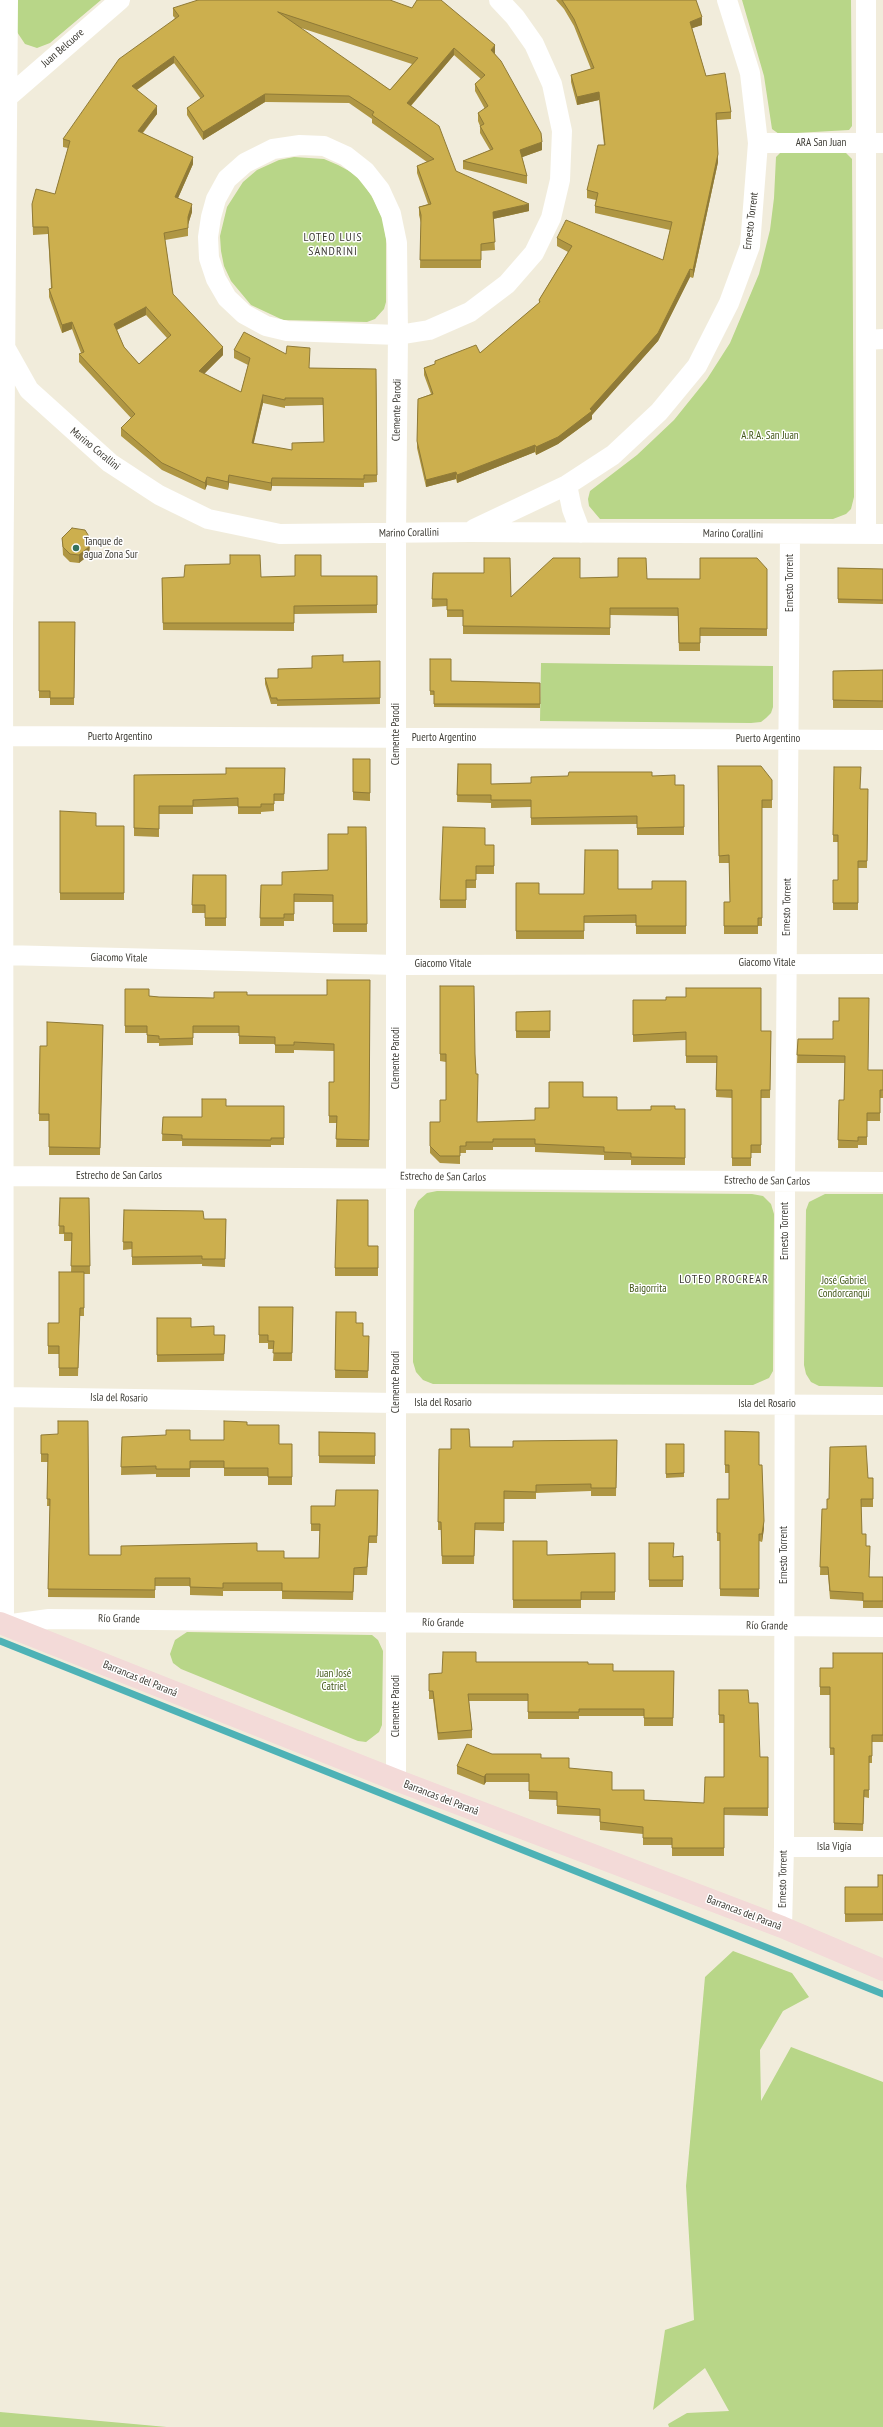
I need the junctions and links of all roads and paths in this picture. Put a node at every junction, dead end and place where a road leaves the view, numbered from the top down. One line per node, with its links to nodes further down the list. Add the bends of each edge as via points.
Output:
1 (8, 0): 6 (street)
2 (120, 0): 6 (street, Juan Belcuore)
3 (499, 0): 10 (street, Clemente Parodi, via 534,44 552,84 562,131 560,180 551,218 534,253 507,284 470,312 429,330)
4 (727, 0): 7 (street, Ernesto Torrent, via 750,73)
5 (866, 0): 8 (street)
6 (8, 97): 9 (street)
7 (758, 143): 8 (street, ARA San Juan); 13 (street, Ernesto Torrent, via 750,246 729,303 697,366 659,412 613,455)
8 (874, 143): 11 (street)
9 (3, 241): 12 (street)
10 (398, 335): 10 (street, Clemente Parodi, via 398,243 391,214 380,190 365,171 346,156 324,146 300,144 273,149 246,163 227,179 210,217 210,258 216,279 227,298 244,314 266,326 287,332); 15 (street, Clemente Parodi)
11 (874, 340): 17 (street)
12 (5, 347): 15 (street, Marino Corallini, via 29,390 98,454 159,495 208,519 280,534); 19 (street)
13 (567, 485): 14 (street, Ernesto Torrent); 16 (street)
14 (469, 532): 15 (street, Marino Corallini); 16 (street, Marino Corallini)
15 (396, 533): 21 (street, Clemente Parodi)
16 (581, 533): 18 (street, Marino Corallini)
17 (875, 534): 18 (street, Marino Corallini)
18 (790, 535): 22 (street, Ernesto Torrent)
19 (2, 625): 20 (street)
20 (5, 736): 21 (street, Puerto Argentino); 24 (street)
21 (396, 738): 22 (street, Puerto Argentino); 27 (street, Clemente Parodi)
22 (789, 739): 23 (street, Puerto Argentino); 25 (street, Ernesto Torrent)
23 (883, 740)
24 (3, 955): 27 (street, Giacomo Vitale); 28 (street)
25 (786, 963): 26 (street, Giacomo Vitale); 27 (street, Giacomo Vitale); 30 (street, Ernesto Torrent)
26 (883, 964)
27 (397, 965): 29 (street, Clemente Parodi)
28 (3, 1176): 29 (street, Estrecho de San Carlos); 32 (street)
29 (396, 1177): 30 (street, Estrecho de San Carlos); 33 (street, Clemente Parodi)
30 (785, 1181): 31 (street, Estrecho de San Carlos); 34 (street, Ernesto Torrent)
31 (883, 1182)
32 (4, 1397): 33 (street, Isla del Rosario); 37 (street)
33 (396, 1403): 34 (street, Isla del Rosario); 36 (street, Clemente Parodi)
34 (786, 1404): 35 (street, Isla del Rosario); 38 (street, Ernesto Torrent)
35 (883, 1405)
36 (396, 1622): 37 (street, Río Grande, via 49,1619); 38 (street, Río Grande); 40 (street, Clemente Parodi)
37 (2, 1624): 40 (street, Barrancas del Paraná)
38 (784, 1627): 39 (street, Río Grande); 41 (street, Ernesto Torrent)
39 (883, 1627)
40 (396, 1780): 43 (street, Barrancas del Paraná)
41 (784, 1847): 42 (street, Isla Vigía); 43 (street, Ernesto Torrent)
42 (883, 1847)
43 (782, 1927): 44 (street, Barrancas del Paraná)
44 (883, 1970)

